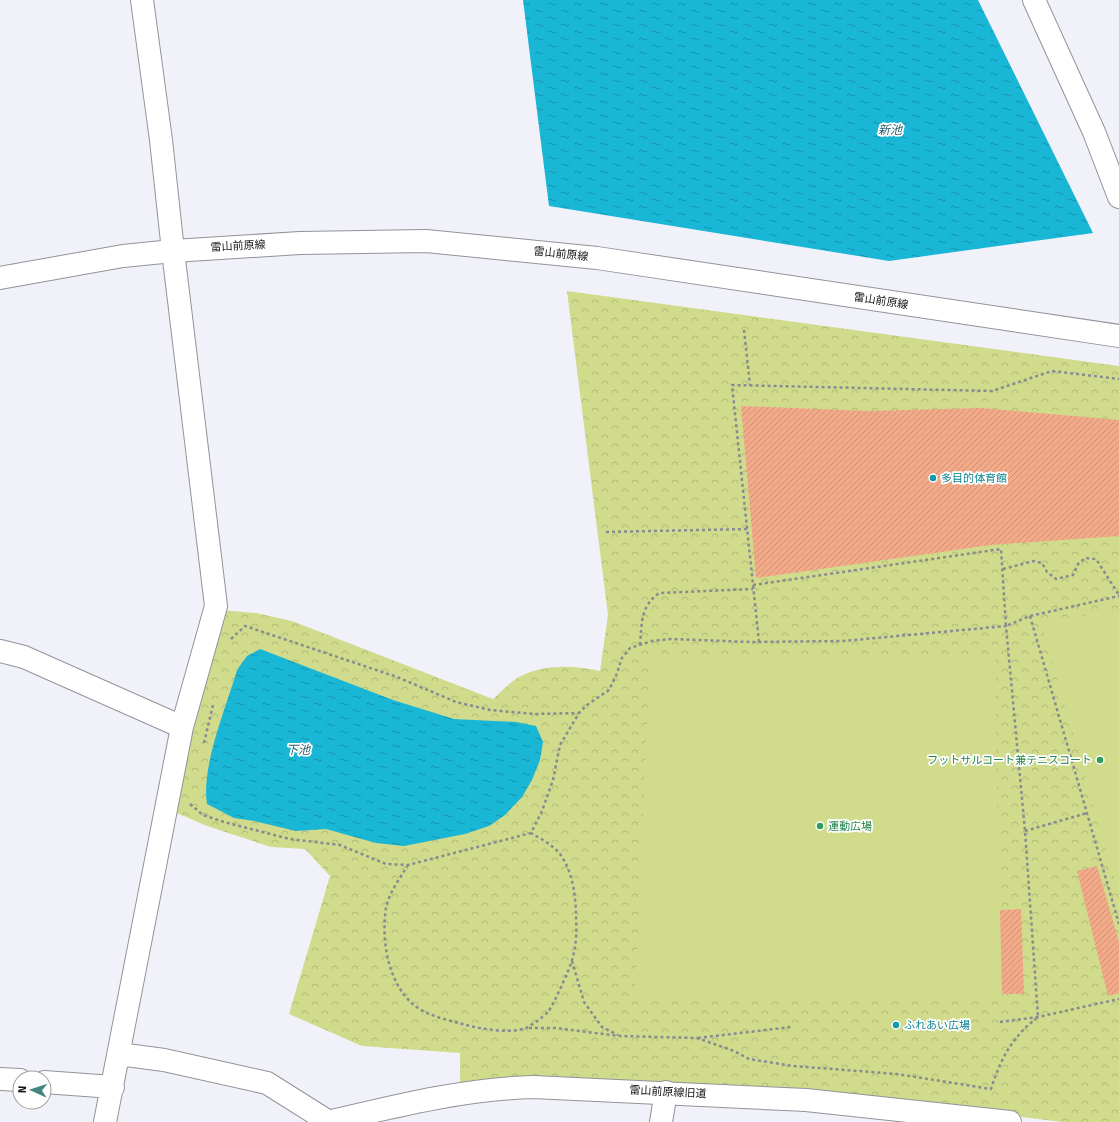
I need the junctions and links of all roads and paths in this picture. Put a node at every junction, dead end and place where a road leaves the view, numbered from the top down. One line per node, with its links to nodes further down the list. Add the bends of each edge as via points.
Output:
1 (142, 0): 4 (street)
2 (1034, 0): 3 (street, via 1094,132)
3 (1119, 197)
4 (173, 251): 5 (street, 雷山前原線, via 123,256); 7 (street, 雷山前原線, via 362,241 426,241 492,246 597,258); 24 (street, via 216,606)
5 (0, 278)
6 (744, 330): 9 (path)
7 (1119, 336)
8 (1119, 379): 9 (path, via 1052,372 992,391)
9 (750, 385): 10 (path, via 732,385)
10 (747, 529): 11 (path); 13 (path)
11 (606, 532)
12 (1003, 569): 13 (path, via 1001,549); 15 (path, via 1034,561 1042,563 1047,572 1056,579 1073,575 1078,564 1085,558 1096,559); 17 (path)
13 (753, 585): 14 (path)
14 (753, 589): 18 (path); 20 (path, via 659,593 649,601 645,610)
15 (1119, 596): 16 (path)
16 (1030, 616): 17 (path); 27 (path)
17 (1006, 626): 18 (path, via 843,641); 28 (path)
18 (759, 642): 20 (path, via 671,639)
19 (229, 645): 23 (path, via 232,638 245,626 397,677 463,704 490,710 534,714)
20 (640, 645): 23 (path, via 630,648 622,658 609,690)
21 (0, 651): 24 (street, via 24,657)
22 (214, 702): 25 (path)
23 (579, 713): 29 (path, via 560,745 553,780)
24 (182, 727): 40 (street)
25 (203, 747)
26 (190, 800): 30 (path, via 190,806 203,815 224,822 290,839 340,845 386,864)
27 (1087, 813): 28 (path); 31 (path)
28 (1025, 831): 34 (path)
29 (531, 833): 30 (path); 32 (path, via 552,846 568,868 576,905 577,930)
30 (408, 865): 36 (path, via 395,886 386,908 387,954 401,990 416,1006 437,1017 475,1027 501,1030)
31 (1119, 924)
32 (572, 961): 36 (path, via 548,1012); 38 (path, via 584,1002 602,1027)
33 (1119, 999): 34 (path)
34 (1038, 1017): 35 (path); 39 (path, via 1019,1034 1003,1056 991,1089 897,1074 793,1066 749,1059)
35 (1000, 1022)
36 (526, 1028): 38 (path, via 555,1028)
37 (791, 1028): 39 (path)
38 (620, 1036): 39 (path)
39 (697, 1038)
40 (119, 1054): 44 (street); 47 (street, via 164,1060 267,1083)
41 (0, 1079): 42 (street)
42 (12, 1080)
43 (52, 1083): 44 (street)
44 (113, 1087): 46 (street)
45 (666, 1092): 47 (street, 雷山前原線旧道, via 502,1088 428,1099); 48 (street); 49 (street, 雷山前原線旧道, via 806,1100)
46 (105, 1122)
47 (329, 1122)
48 (661, 1122)
49 (1010, 1122)

